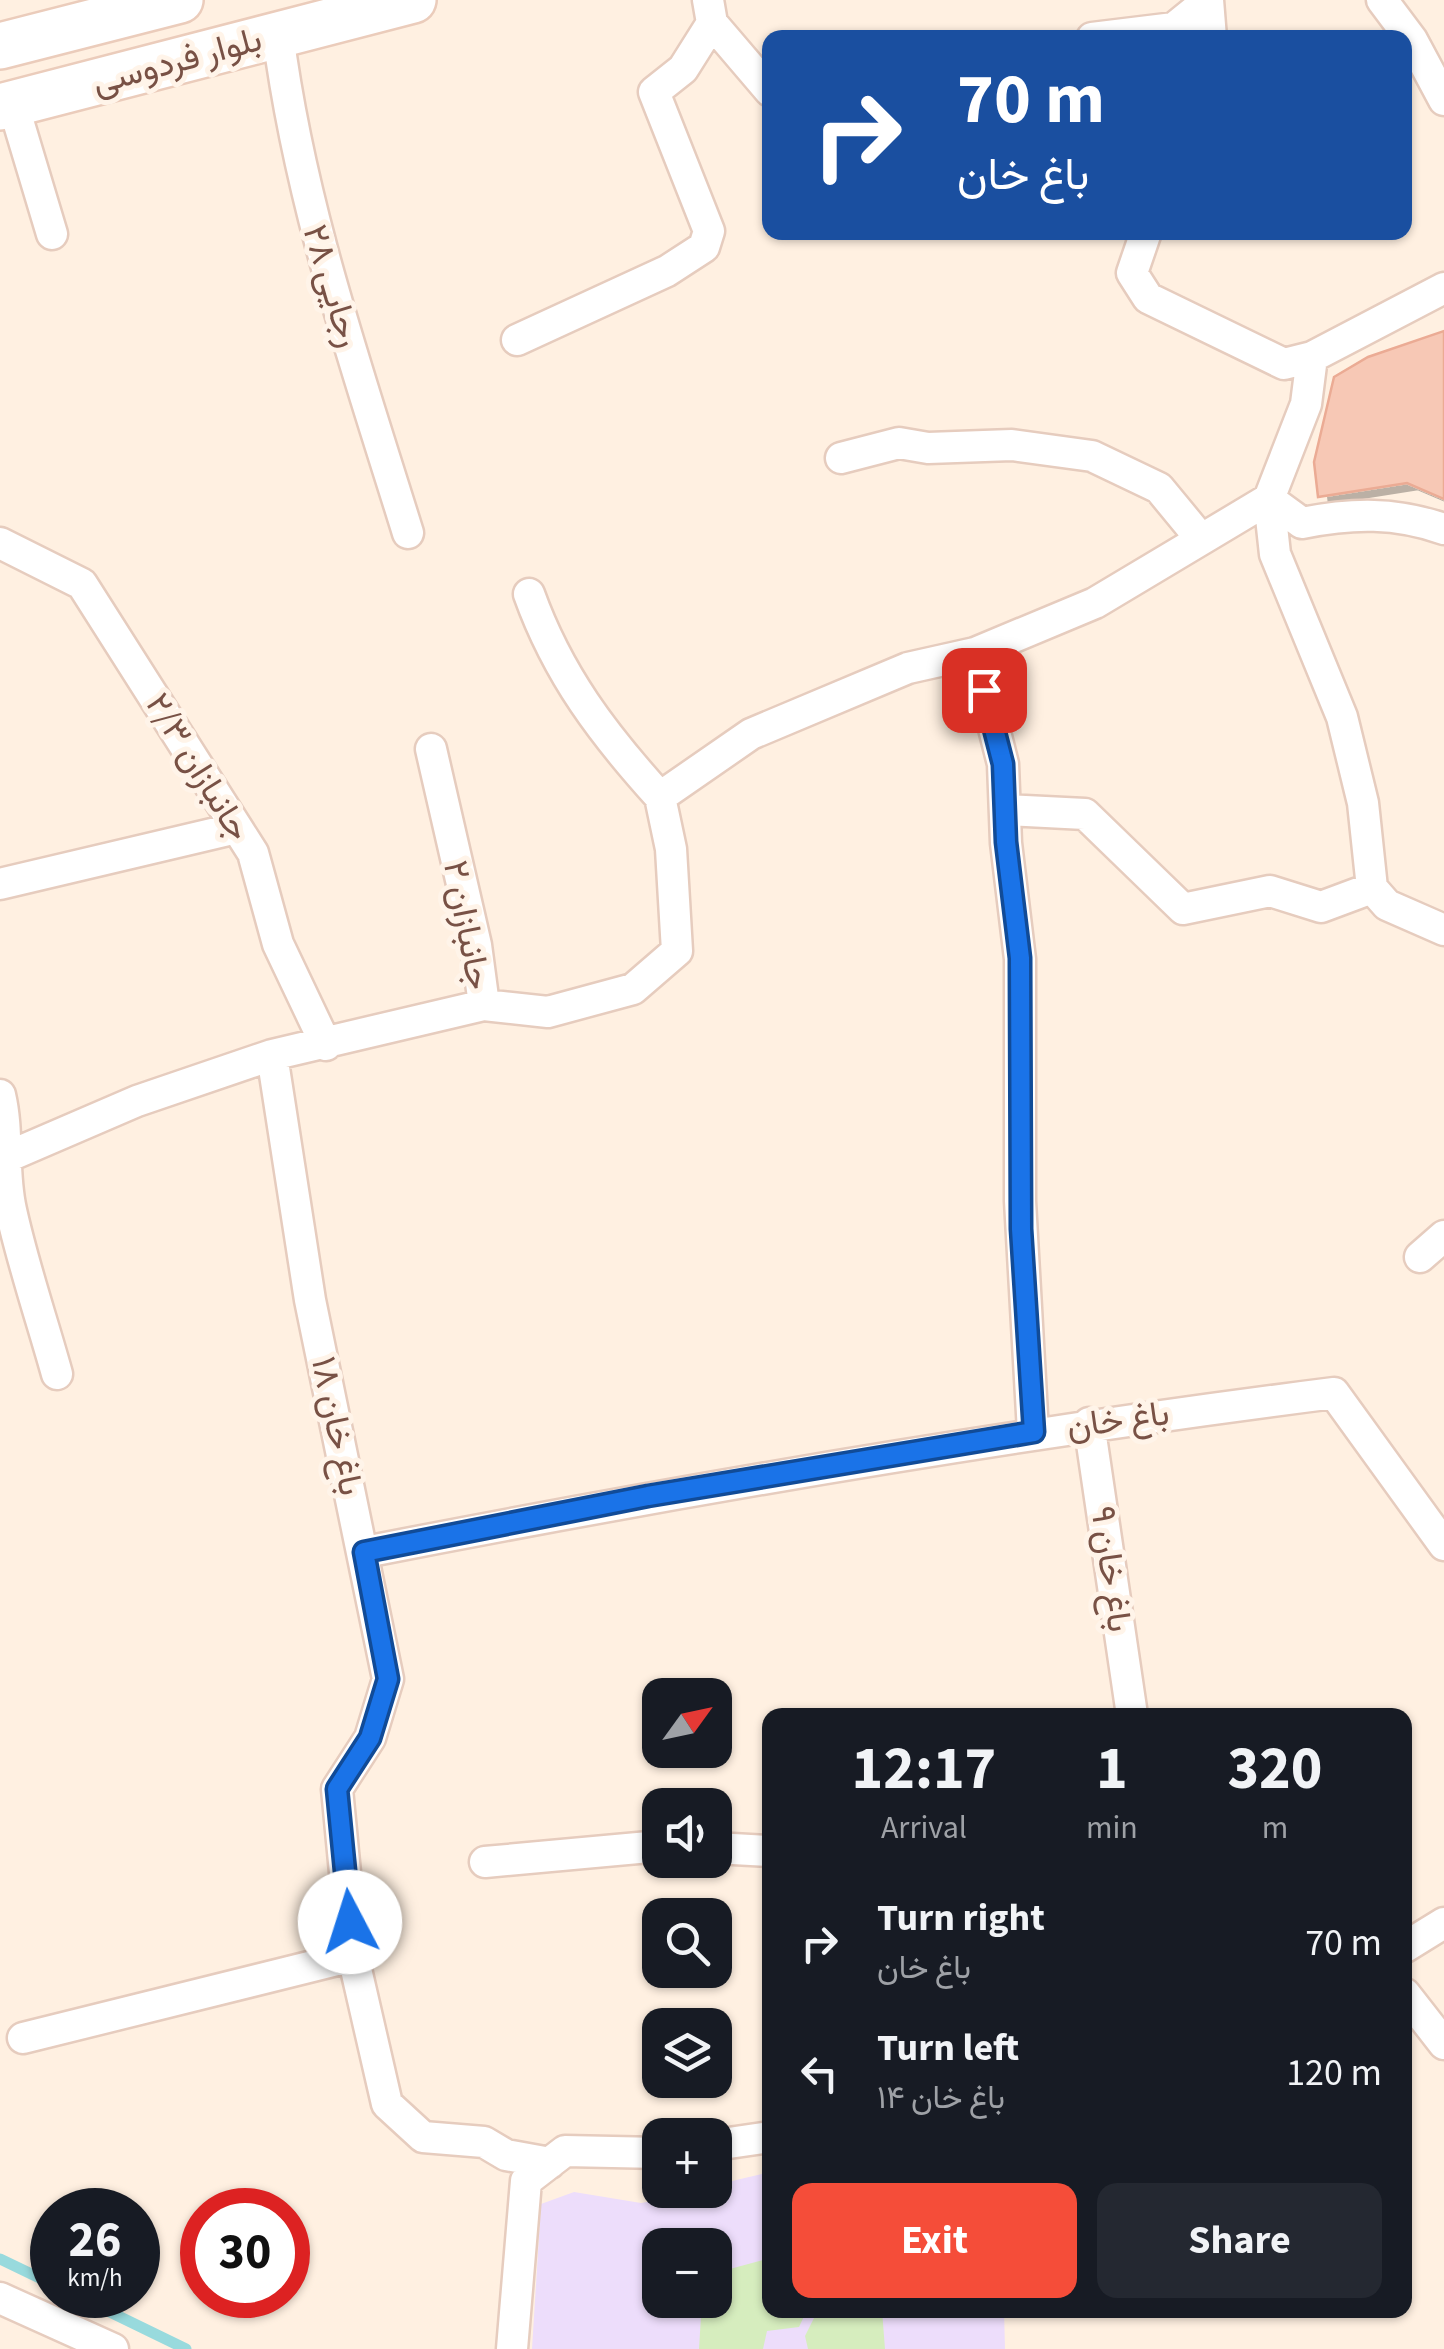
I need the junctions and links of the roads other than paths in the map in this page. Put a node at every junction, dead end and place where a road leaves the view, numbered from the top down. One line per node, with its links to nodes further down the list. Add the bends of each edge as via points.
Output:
1 (180, 0): 11 (main road, بلوار فردوسی)
2 (413, 0): 9 (main road, بلوار فردوسی)
3 (1382, 0): 8 (street)
4 (1207, 1): 6 (street, via 1174,28); 7 (street)
5 (710, 12): 12 (street); 18 (street, via 683,69 654,92 709,231 704,247 667,271)
6 (1158, 30)
7 (1210, 30)
8 (1404, 30)
9 (278, 34): 14 (main road, بلوار فردوسی); 23 (street, رجایی ۲۸, via 312,224)
10 (1412, 40): 13 (street)
11 (0, 46)
12 (762, 80)
13 (1444, 100)
14 (6, 106): 15 (street)
15 (52, 234)
16 (1143, 240): 19 (street, via 1132,273 1148,298 1284,364)
17 (1444, 288): 19 (street)
18 (517, 340)
19 (1312, 357): 21 (street, via 1306,404)
20 (841, 458): 24 (street, via 898,442 928,448 1012,445 1092,456 1160,488)
21 (1269, 499): 22 (street, via 1302,522 1352,513 1409,517); 24 (street); 33 (street, via 1276,554 1342,717 1363,802)
22 (1444, 529)
23 (408, 533)
24 (1200, 539): 27 (street, via 1095,603)
25 (0, 543): 31 (street, جانبازان ۲/۳, via 82,584)
26 (529, 594): 29 (street, via 548,646 614,749)
27 (975, 653): 29 (street, via 908,668 751,734); 30 (street, via 1003,764)
28 (431, 750): 35 (street, جانبازان ۲)
29 (660, 797): 35 (street, via 671,848 677,952 633,989 548,1012)
30 (1005, 810): 33 (street, via 1085,814 1184,908 1270,890 1320,907); 44 (street, via 1020,958 1020,1201)
31 (237, 828): 32 (street); 36 (street, جانبازان ۲/۳, via 253,853 278,944)
32 (0, 884)
33 (1372, 888): 34 (street, via 1386,905)
34 (1444, 930)
35 (484, 1005): 36 (street, جانبازان ۲)
36 (326, 1045): 37 (street, جانبازان ۲)
37 (272, 1055): 39 (street, جانبازان ۲, via 137,1101); 47 (street, باغ خان ۱۸, via 310,1300)
38 (0, 1095): 39 (street, via 8,1129)
39 (2, 1159): 42 (street)
40 (1444, 1236): 41 (street)
41 (1420, 1257)
42 (58, 1374)
43 (1090, 1424): 44 (street, باغ خان); 45 (street, باغ خان, via 1334,1393); 48 (street, باغ خان ۹)
44 (1034, 1432): 47 (street, باغ خان, via 648,1496)
45 (1432, 1510): 46 (street, باغ خان)
46 (1444, 1545)
47 (364, 1552): 55 (street, باغ خان ۱۸, via 388,1679 370,1738 337,1789)
48 (1131, 1708)
49 (642, 1848): 52 (street)
50 (732, 1849): 51 (street)
51 (762, 1851)
52 (485, 1862)
53 (1444, 1923): 54 (street)
54 (1412, 1943)
55 (353, 1956): 57 (street); 62 (street, باغ خان ۱۸, via 387,2104 422,2137 484,2142 506,2155)
56 (1412, 2003): 58 (street)
57 (24, 2038)
58 (1444, 2044)
59 (762, 2138): 60 (street)
60 (732, 2143)
61 (642, 2152): 62 (street, via 565,2151)
62 (550, 2163): 65 (street, via 526,2181)
63 (0, 2298): 64 (street)
64 (113, 2349)
65 (512, 2349)

